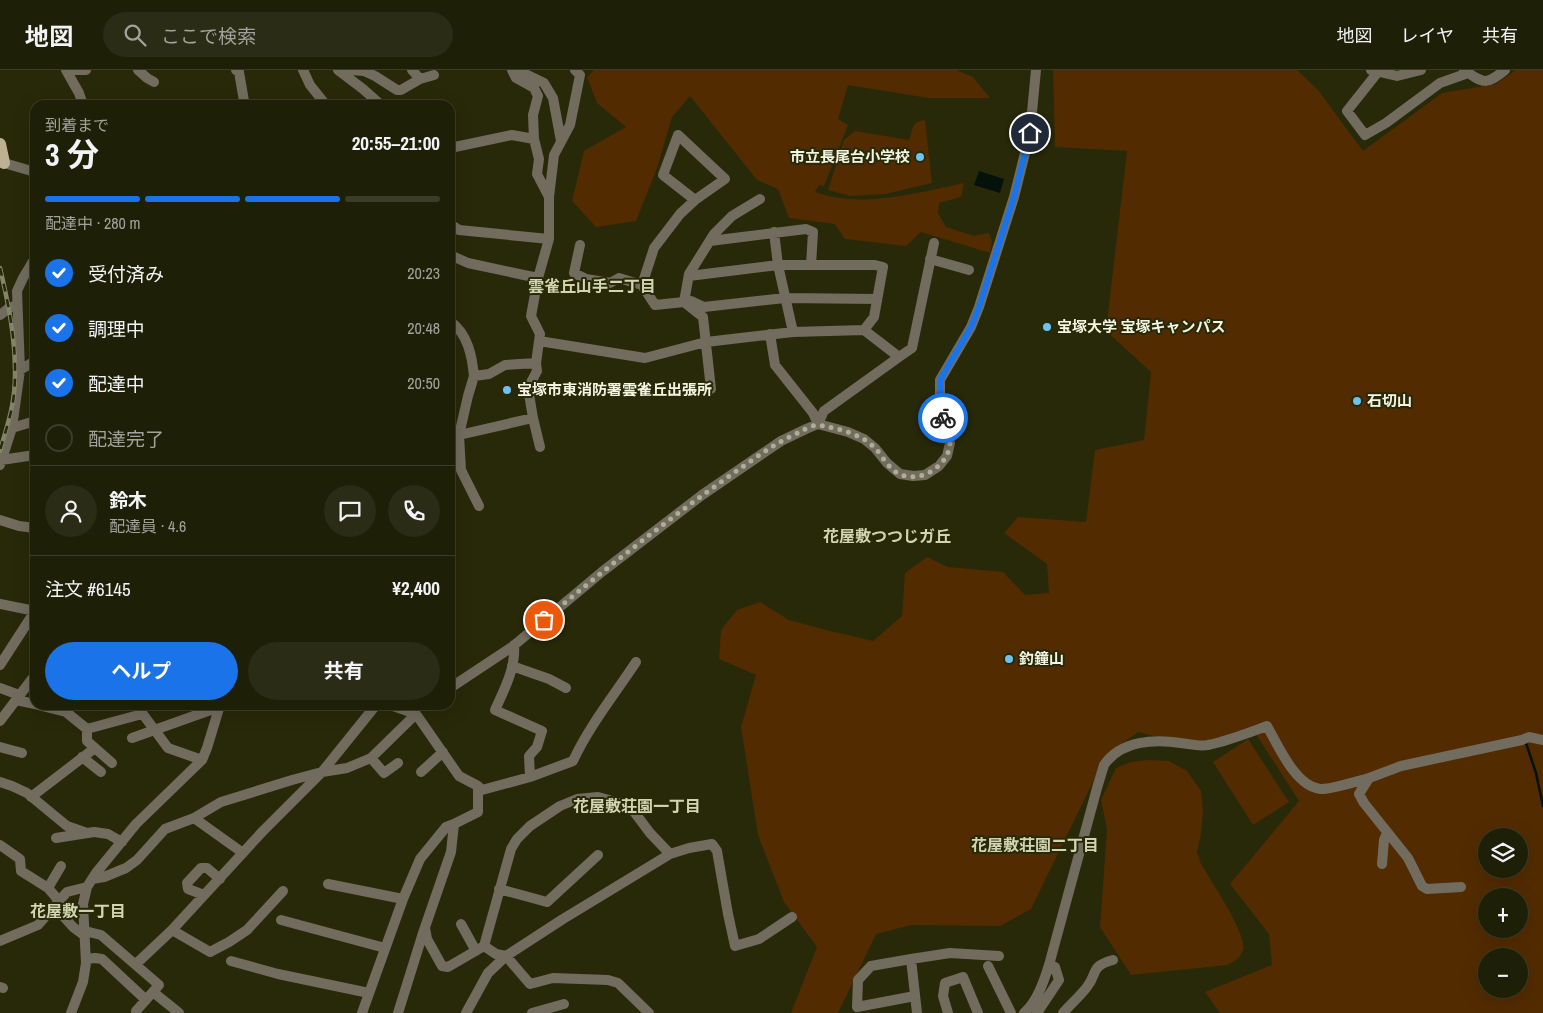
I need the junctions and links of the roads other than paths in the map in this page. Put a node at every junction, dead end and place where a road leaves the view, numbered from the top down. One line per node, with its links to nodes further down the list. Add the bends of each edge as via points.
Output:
1 (67, 70): 2 (street); 21 (street)
2 (86, 70)
3 (138, 70): 20 (street)
4 (236, 70): 22 (street)
5 (304, 70): 23 (street, via 310,85)
6 (338, 70): 24 (street)
7 (351, 70): 19 (street, via 375,76 397,90)
8 (412, 70): 19 (street)
9 (512, 70): 25 (street, via 516,78 534,88 538,96 533,115)
10 (517, 70): 26 (street, via 544,83 553,98)
11 (575, 70): 26 (street, via 580,75 570,125)
12 (1036, 70): 68 (street, via 1030,133 1014,197 971,327 940,380 940,409 950,443 947,456 940,466 925,475 900,474 864,439)
13 (1421, 70): 17 (street, via 1397,76)
14 (1505, 70): 16 (street, via 1492,80 1483,81)
15 (1374, 71): 16 (street, via 1347,111 1365,135 1440,82); 17 (street)
16 (1466, 71)
17 (1391, 72)
18 (434, 75): 19 (street)
19 (420, 78)
20 (154, 82)
21 (81, 100)
22 (244, 100)
23 (322, 100)
24 (375, 100)
25 (534, 138): 28 (street, via 512,135); 31 (street, via 539,159 537,174)
26 (561, 141): 31 (street, via 554,155)
27 (0, 144): 29 (main road)
28 (455, 147)
29 (4, 163): 30 (street)
30 (30, 171)
31 (549, 196): 36 (street)
32 (760, 199): 37 (street, via 732,216)
33 (694, 200): 33 (street, via 725,179 678,135 663,175); 48 (street, via 654,248)
34 (455, 227): 36 (street)
35 (774, 232): 37 (street); 42 (street); 43 (street, via 806,229 813,232)
36 (549, 239): 47 (street)
37 (710, 241): 46 (street)
38 (934, 243): 41 (street)
39 (580, 245): 48 (street, via 574,272 586,279 610,283 618,278)
40 (455, 257): 47 (street)
41 (930, 259): 45 (street); 60 (street, via 912,348)
42 (778, 265): 43 (street); 46 (street); 49 (street)
43 (810, 265): 50 (street, via 883,267)
44 (30, 267): 52 (street, via 20,285)
45 (969, 270)
46 (689, 276): 51 (street)
47 (538, 278): 58 (street, via 531,316 540,334)
48 (642, 284): 51 (street, via 655,305)
49 (785, 298): 50 (street); 51 (street, via 704,307 691,301); 56 (street)
50 (877, 299): 55 (street, via 874,317)
51 (684, 302): 59 (street, via 703,317)
52 (17, 305): 53 (street); 63 (street)
53 (0, 315)
54 (455, 325): 64 (street, via 466,340)
55 (864, 330): 56 (street); 60 (street)
56 (792, 332): 57 (street)
57 (770, 334): 59 (street); 68 (street, via 774,365 813,413)
58 (539, 341): 59 (street, via 645,358); 62 (street)
59 (706, 342): 65 (street)
60 (899, 358): 68 (street, via 824,411)
61 (30, 363): 63 (street)
62 (536, 363): 64 (street, via 505,365 489,374); 66 (street, via 537,371 528,388)
63 (20, 370): 69 (street)
64 (474, 376): 70 (street)
65 (711, 389)
66 (533, 418): 70 (street); 71 (street)
67 (30, 423): 69 (street)
68 (818, 424): 82 (street, via 781,441 702,495 603,570)
69 (12, 428): 73 (street)
70 (459, 435): 74 (street)
71 (540, 447)
72 (30, 457): 73 (street)
73 (1, 462)
74 (461, 470): 75 (street); 76 (street)
75 (455, 471)
76 (479, 506)
77 (0, 520): 78 (street)
78 (30, 527)
79 (0, 604): 80 (street)
80 (30, 610)
81 (30, 619): 84 (street)
82 (514, 645): 85 (street); 87 (street)
83 (636, 662): 117 (street, via 573,761)
84 (0, 665)
85 (512, 666): 89 (street, via 549,678); 117 (street, via 495,710 542,731 537,747 529,756)
86 (30, 681): 90 (street)
87 (455, 685)
88 (0, 688): 90 (street)
89 (566, 688)
90 (17, 698): 91 (street); 100 (street)
91 (30, 703)
92 (57, 710): 101 (street, via 66,712)
93 (136, 710): 101 (street)
94 (140, 710): 102 (street)
95 (206, 710): 102 (street)
96 (216, 710): 111 (street)
97 (372, 710): 115 (street)
98 (404, 710): 99 (street)
99 (416, 714): 107 (street); 110 (street)
100 (0, 721)
101 (87, 729): 106 (street, via 87,740)
102 (154, 730): 103 (street); 111 (street, via 168,748)
103 (132, 738)
104 (1543, 740): 118 (street, via 1529,737 1401,766)
105 (0, 747): 108 (street)
106 (95, 748): 109 (street); 112 (street)
107 (443, 752): 116 (street); 120 (street, via 460,776)
108 (22, 753)
109 (82, 757): 114 (street); 121 (street)
110 (371, 758): 113 (street, via 384,773); 115 (street, via 347,768)
111 (202, 760): 127 (street, via 136,824)
112 (112, 763)
113 (398, 763)
114 (101, 772)
115 (322, 772): 122 (street, via 221,802); 129 (street)
116 (421, 772)
117 (530, 777): 120 (street, via 482,790)
118 (1369, 778): 125 (street, via 1360,794); 160 (street, via 1320,789 1305,783 1291,767 1267,726 1206,746 1164,740 1139,743 1120,750 1104,765)
119 (0, 782): 121 (street)
120 (478, 786): 123 (street, via 478,812)
121 (31, 797): 124 (street, via 67,826)
122 (194, 818): 129 (street); 135 (street, via 166,829 126,868)
123 (454, 824): 142 (street, via 446,827 420,859); 147 (street, via 451,852)
124 (87, 833): 126 (street); 127 (street, via 108,834)
125 (1387, 833): 132 (street); 137 (street, via 1408,858 1422,886 1444,892)
126 (56, 838)
127 (122, 842): 135 (street)
128 (0, 845): 138 (street, via 20,859 21,871)
129 (243, 853): 134 (street)
130 (670, 854): 139 (street, via 632,809 598,797 577,799 560,806 517,839); 144 (street, via 712,844 717,852 735,946 759,939); 153 (street)
131 (598, 855): 139 (street, via 547,902)
132 (1382, 864)
133 (61, 866): 138 (street)
134 (220, 879): 141 (street); 141 (street, via 207,868 201,868 188,883 188,889)
135 (90, 883): 143 (street, via 67,892); 149 (street, via 83,904)
136 (328, 884): 142 (street)
137 (1461, 887)
138 (48, 888): 143 (street)
139 (499, 889): 152 (street)
140 (283, 891): 148 (street, via 247,930 210,952)
141 (204, 895): 148 (street)
142 (403, 899): 151 (street)
143 (58, 904): 149 (street, via 73,927); 150 (street, via 38,925)
144 (792, 917)
145 (281, 920): 151 (street)
146 (461, 924): 152 (street)
147 (425, 927): 152 (street, via 427,939 442,966 448,967); 171 (street)
148 (172, 930): 159 (street)
149 (85, 933): 155 (street); 159 (street, via 101,935)
150 (0, 941)
151 (385, 948): 162 (street)
152 (480, 948): 153 (street)
153 (506, 956): 165 (street, via 530,984 553,978 608,980 618,983); 172 (street, via 488,973)
154 (999, 956): 156 (street, via 950,953)
155 (86, 959): 163 (street, via 102,959); 168 (street, via 83,982)
156 (911, 959): 164 (street); 164 (street, via 870,966 858,980 857,1007)
157 (1113, 960): 182 (street, via 1102,963 1089,985)
158 (231, 961): 162 (street)
159 (136, 964): 163 (street, via 159,985)
160 (1049, 965): 180 (street, via 1042,985); 181 (street, via 1055,967 1059,980)
161 (988, 966): 179 (street)
162 (369, 994): 170 (street)
163 (149, 996): 167 (street); 169 (street)
164 (915, 996): 176 (street)
165 (638, 1003): 174 (street); 175 (street)
166 (564, 1004): 173 (street)
167 (136, 1011)
168 (71, 1013)
169 (179, 1013)
170 (362, 1013)
171 (398, 1013)
172 (466, 1013)
173 (532, 1013)
174 (635, 1013)
175 (649, 1013)
176 (917, 1013)
177 (948, 1013): 178 (street, via 943,996 945,984 963,977)
178 (978, 1013)
179 (1010, 1013)
180 (1024, 1013)
181 (1037, 1013)
182 (1063, 1013)

